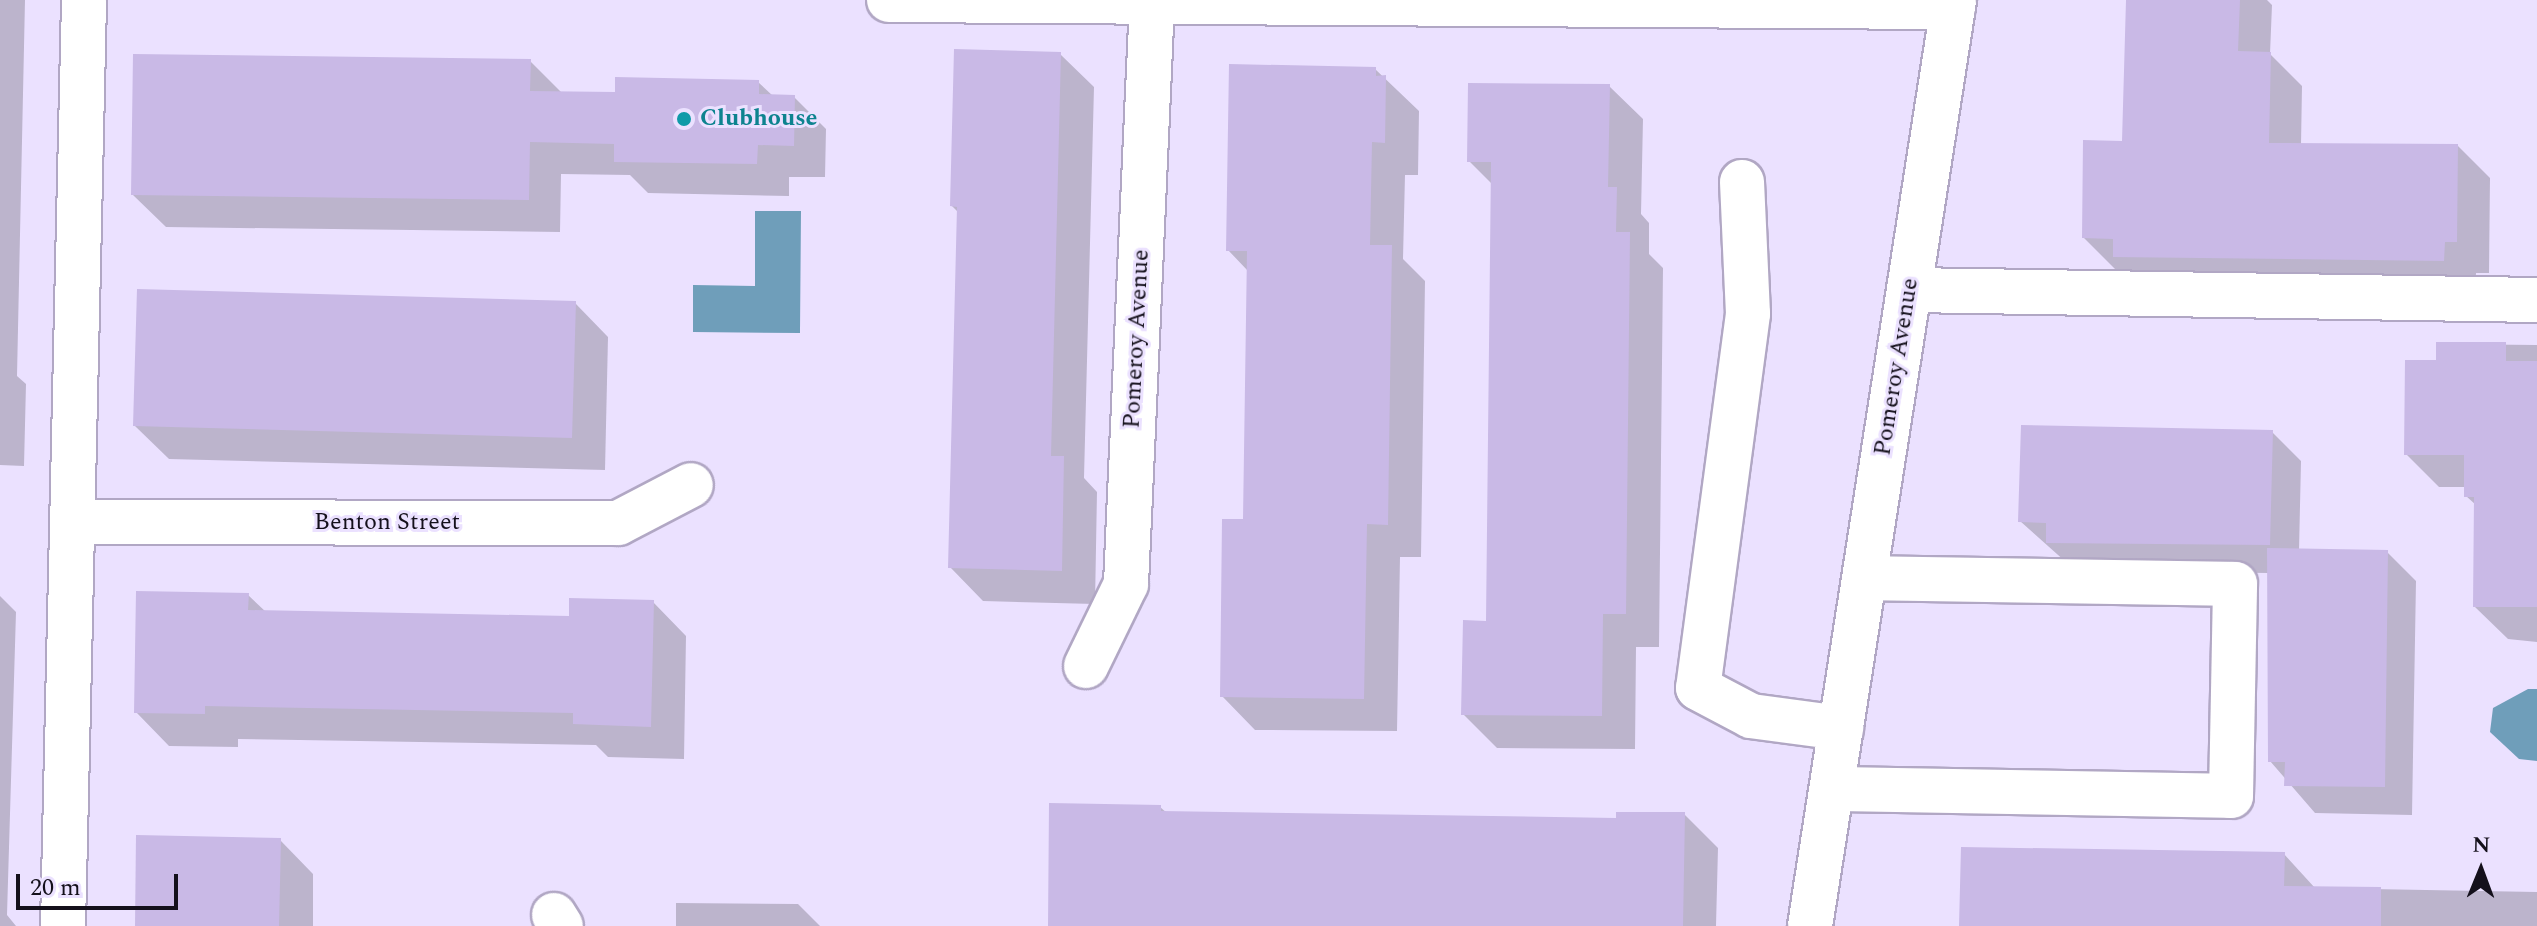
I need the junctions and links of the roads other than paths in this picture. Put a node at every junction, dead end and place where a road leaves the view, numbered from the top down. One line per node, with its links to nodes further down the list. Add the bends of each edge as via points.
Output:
1 (84, 0): 9 (street)
2 (889, 0): 3 (street, Pomeroy Avenue)
3 (1152, 2): 4 (street, Pomeroy Avenue); 11 (street, Pomeroy Avenue, via 1126,584)
4 (1953, 4): 6 (street, Pomeroy Avenue)
5 (1742, 182): 12 (street, via 1748,314 1698,688 1751,716)
6 (1909, 290): 7 (street); 10 (street, Pomeroy Avenue)
7 (2537, 300)
8 (691, 485): 9 (street, Benton Street, via 618,523)
9 (73, 522): 14 (street)
10 (1865, 578): 12 (street, Pomeroy Avenue); 13 (street, via 2235,584 2231,796)
11 (1086, 666)
12 (1841, 728): 13 (street, Pomeroy Avenue)
13 (1832, 789): 15 (street, Pomeroy Avenue)
14 (63, 926)
15 (1810, 926)

